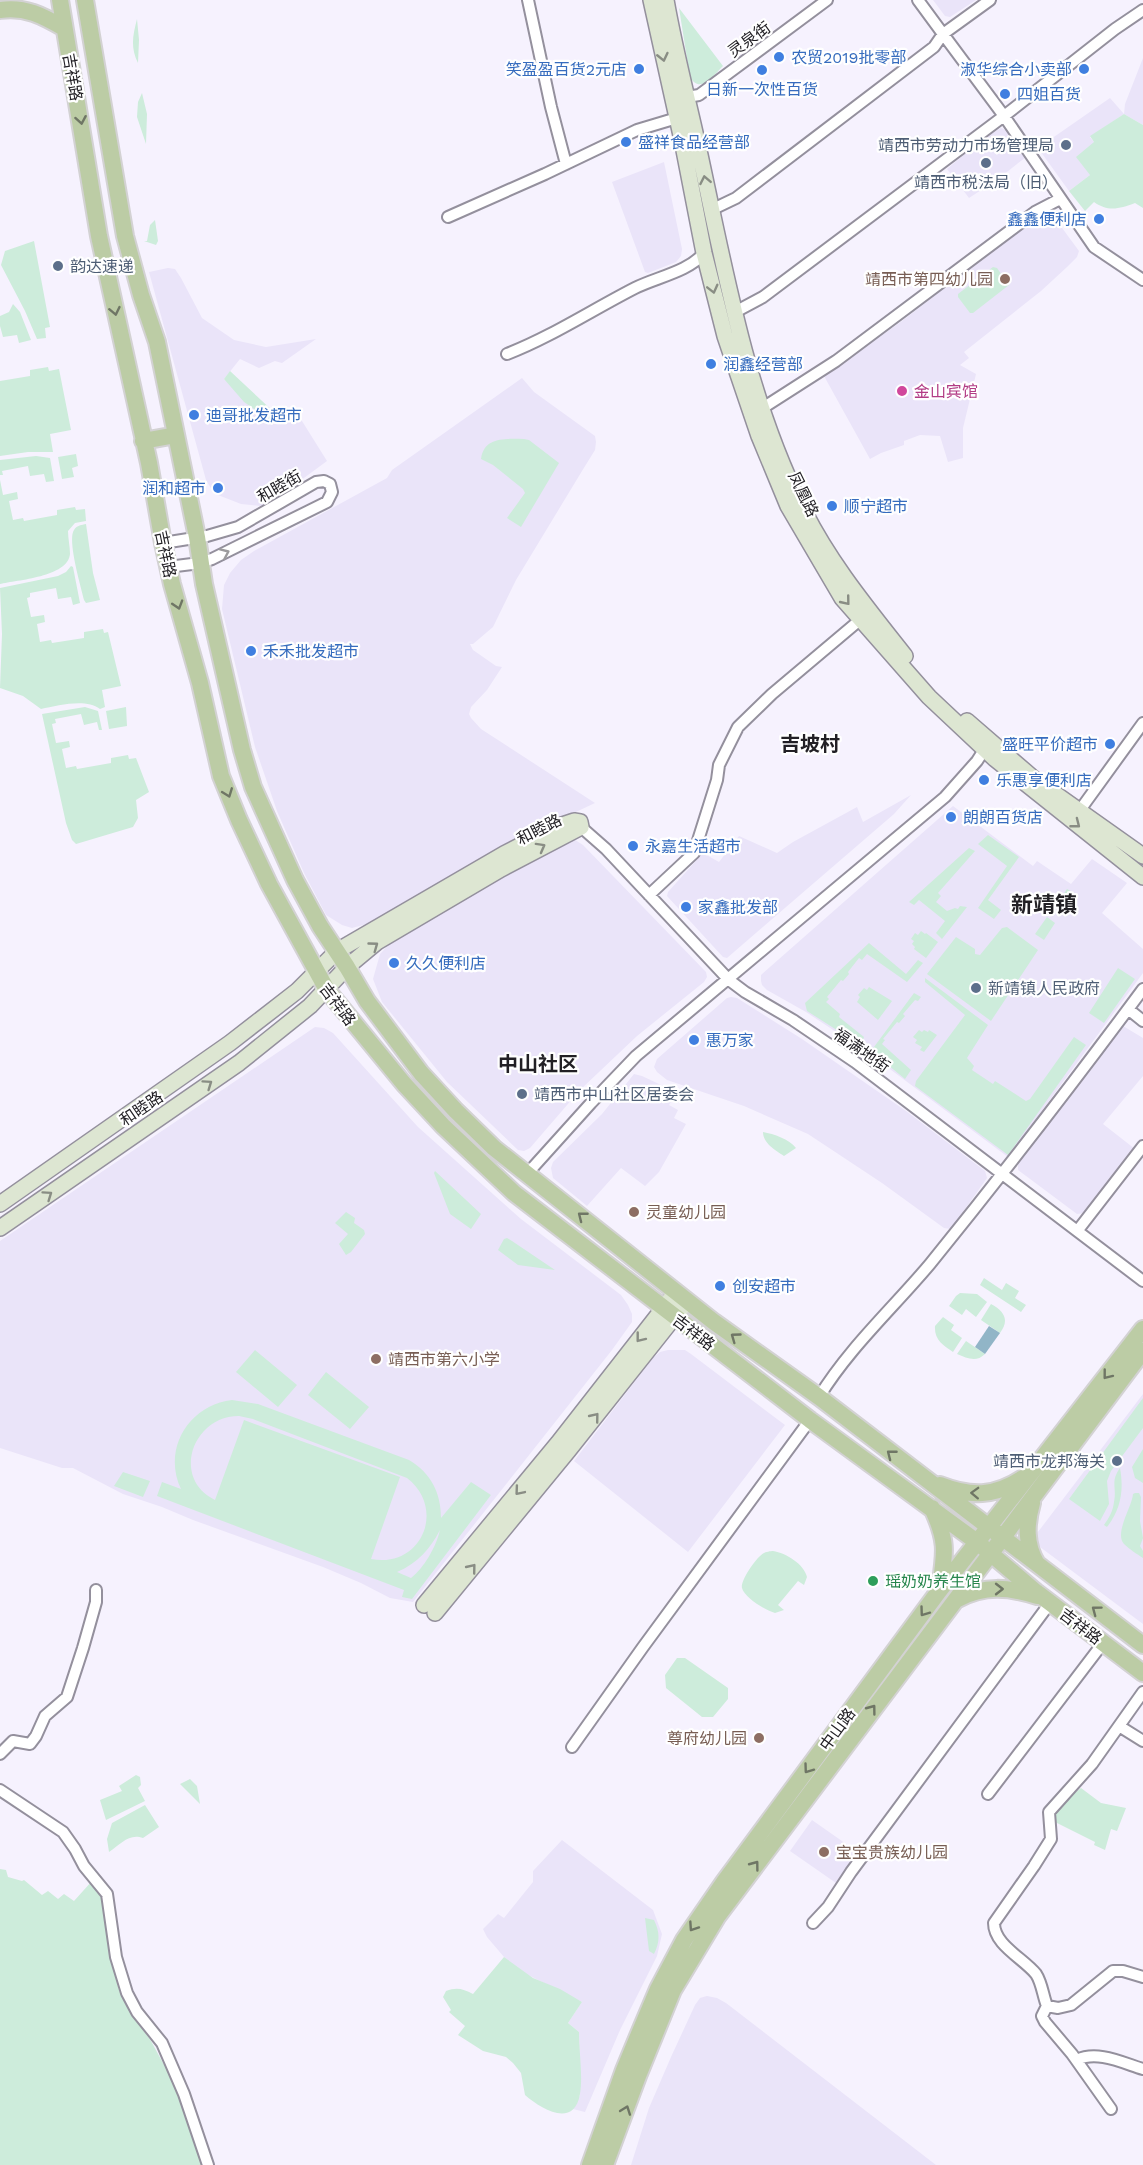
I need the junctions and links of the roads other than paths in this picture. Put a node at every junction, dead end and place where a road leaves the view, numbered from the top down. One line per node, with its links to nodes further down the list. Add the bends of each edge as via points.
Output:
1 (12, 0): 11 (main road)
2 (60, 0): 13 (main road, 吉祥路)
3 (528, 0): 18 (street)
4 (651, 0): 17 (main road, 凤凰路, one-way to 17)
5 (666, 0): 15 (main road, 凤凰路)
6 (827, 0): 15 (street, 灵泉街, via 699,95)
7 (918, 0): 14 (street)
8 (990, 0): 14 (street)
9 (1137, 0): 12 (street)
10 (87, 5): 27 (main road, 吉祥路, via 125,236 157,342)
11 (0, 8): 13 (main road, via 32,12)
12 (1143, 8): 16 (street)
13 (64, 28): 28 (main road, 吉祥路, one-way to 28, via 99,236)
14 (943, 34): 16 (street); 20 (street, via 934,47 736,198)
15 (687, 97): 20 (main road, 凤凰路, one-way to 15)
16 (1004, 116): 19 (street); 24 (street, via 763,297)
17 (677, 118): 18 (street, via 637,129); 22 (main road, 凤凰路)
18 (566, 164): 21 (street)
19 (1060, 199): 23 (street, via 1094,247); 26 (street, via 1035,212 836,361)
20 (711, 210): 24 (main road, 凤凰路)
21 (448, 217)
22 (704, 253): 25 (street, via 687,266 637,287); 33 (main road, 凤凰路, one-way to 33, via 725,336 788,506 842,598)
23 (1143, 280)
24 (735, 312): 26 (main road, 凤凰路)
25 (507, 354)
26 (761, 409): 37 (main road, 凤凰路, via 778,457 822,544 903,654 941,697 1033,778)
27 (176, 435): 28 (main road); 29 (main road, 吉祥路)
28 (143, 441): 30 (main road, 吉祥路)
29 (197, 537): 30 (street, 和睦街); 31 (main road, 吉祥路); 31 (street, 和睦街, one-way to 29, via 327,502 332,492 330,484 316,482 238,527)
30 (163, 543): 32 (main road, 吉祥路)
31 (200, 563): 32 (street, 和睦街); 42 (main road, 吉祥路, via 253,787 295,880)
32 (168, 567): 44 (main road, 吉祥路, one-way to 44, via 221,776 269,884)
33 (861, 619): 36 (main road, 凤凰路, via 929,697); 41 (street, via 738,727 719,765 694,853)
34 (1143, 723): 35 (street)
35 (1139, 736): 37 (street)
36 (984, 750): 40 (main road, 凤凰路, one-way to 40); 45 (street, via 945,797)
37 (1080, 810): 39 (main road, 凤凰路)
38 (580, 828): 41 (street, 福满地街, via 606,849); 42 (main road, 和睦路, via 580,822 574,820 556,827); 43 (main road, 和睦路, one-way to 38, via 387,937 501,869)
39 (1143, 856)
40 (1143, 877)
41 (649, 895): 45 (street, 福满地街)
42 (337, 951): 43 (main road, 吉祥路); 44 (main road, 和睦路)
43 (347, 967): 47 (main road, 和睦路); 51 (main road, 吉祥路, via 367,1001 421,1073 483,1138)
44 (317, 974): 47 (main road, 吉祥路); 55 (main road, 和睦路, via 230,1043)
45 (729, 980): 51 (street, via 636,1056); 52 (street, 福满地街, via 855,1062)
46 (1143, 989): 48 (street)
47 (327, 990): 53 (main road, 吉祥路, via 404,1084); 57 (main road, 和睦路, one-way to 47, via 238,1063)
48 (1128, 1009): 49 (street); 52 (street)
49 (1143, 1021)
50 (1143, 1146): 58 (street)
51 (524, 1171): 53 (main road); 54 (main road, 吉祥路)
52 (1002, 1174): 58 (street, 福满地街); 64 (street)
53 (507, 1185): 56 (main road, 吉祥路)
54 (556, 1196): 56 (main road); 60 (main road, 吉祥路, one-way to 54)
55 (0, 1204)
56 (544, 1216): 61 (main road, 吉祥路)
57 (0, 1228)
58 (1078, 1230): 59 (street, 福满地街)
59 (1143, 1281)
60 (682, 1296): 61 (main road); 64 (main road, 吉祥路, one-way to 60)
61 (669, 1313): 65 (main road, 吉祥路); 79 (main road, via 558,1443)
62 (1143, 1329): 66 (main road, 中山路, one-way to 66)
63 (1143, 1351): 68 (main road, 中山路)
64 (819, 1397): 67 (main road, 吉祥路, one-way to 64)
65 (810, 1420): 69 (main road, 吉祥路); 86 (street)
66 (1029, 1474): 67 (main road, one-way to 67, via 984,1494 960,1492); 70 (main road, 中山路)
67 (921, 1477): 70 (main road, 吉祥路)
68 (1036, 1491): 71 (main road, 中山路); 74 (main road, via 1027,1531 1031,1553)
69 (931, 1507): 72 (main road, 吉祥路); 76 (main road, via 944,1544)
70 (988, 1527): 71 (main road, 吉祥路); 72 (main road, 中山路)
71 (1002, 1538): 73 (main road, 中山路); 74 (main road, 吉祥路)
72 (977, 1542): 73 (main road, 吉祥路); 76 (main road, 中山路)
73 (991, 1553): 77 (main road, 中山路); 78 (main road, 吉祥路)
74 (1040, 1567): 81 (main road, 吉祥路, one-way to 74)
75 (96, 1590): 87 (street, via 96,1602 67,1697 45,1716 30,1744 13,1741)
76 (939, 1591): 97 (main road, 中山路, one-way to 97, via 684,1940 641,2029)
77 (954, 1601): 78 (main road, one-way to 78, via 976,1591 999,1588); 98 (main road, 中山路, one-way to 77, via 673,1990 693,1954 736,1889)
78 (1048, 1601): 80 (main road, 吉祥路); 90 (street)
79 (429, 1609)
80 (1103, 1643): 82 (main road, 吉祥路); 89 (street)
81 (1143, 1645)
82 (1143, 1673)
83 (1143, 1692): 84 (street)
84 (1119, 1726): 85 (street); 92 (street, via 1083,1776 1049,1812 1051,1839 994,1923 1000,1939 1036,1974)
85 (1143, 1741)
86 (572, 1748)
87 (0, 1754)
88 (0, 1790): 96 (street, via 63,1832 107,1893 116,1957 131,2003 162,2043)
89 (988, 1794)
90 (813, 1923)
91 (1143, 1977): 92 (street, via 1113,1971 1071,2005)
92 (1047, 2006): 93 (street, via 1042,2016 1045,2022)
93 (1077, 2060): 94 (street, via 1100,2056); 95 (street)
94 (1143, 2069)
95 (1111, 2109)
96 (208, 2165)
97 (590, 2165)
98 (605, 2165)

